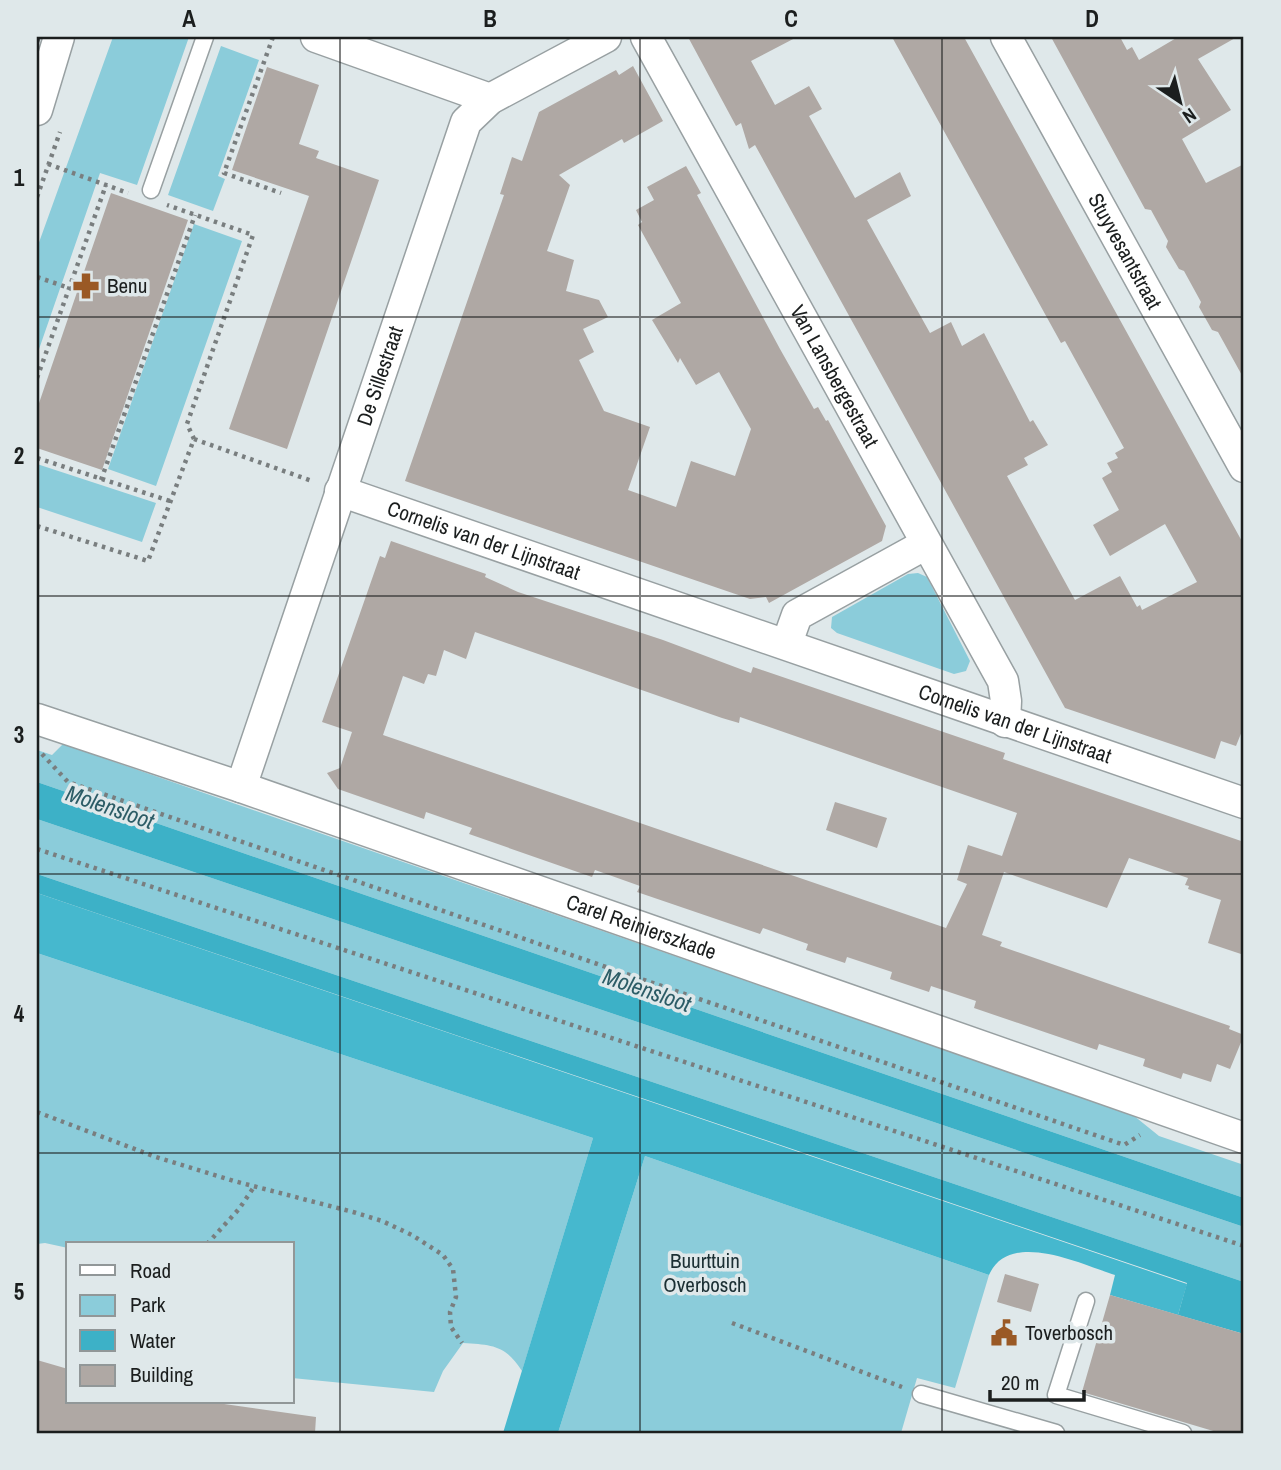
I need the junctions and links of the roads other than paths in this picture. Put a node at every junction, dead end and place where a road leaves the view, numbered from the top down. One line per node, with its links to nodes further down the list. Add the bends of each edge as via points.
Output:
1 (59, 37): 8 (street)
2 (205, 37): 9 (lane)
3 (317, 37): 7 (street)
4 (606, 37): 7 (street, De Sillestraat)
5 (646, 37): 12 (street, Van Lansbergestraat)
6 (1006, 37): 10 (street, Stuyvesantstraat)
7 (489, 99): 11 (street, De Sillestraat, via 466,122)
8 (37, 110)
9 (151, 190)
10 (1244, 467)
11 (340, 491): 13 (street, Cornelis van der Lijnstraat); 16 (street, De Sillestraat)
12 (926, 544): 13 (street, via 797,615); 15 (street, Van Lansbergestraat, via 1003,681)
13 (787, 643): 15 (street, Cornelis van der Lijnstraat)
14 (37, 719): 16 (street, Carel Reinierszkade)
15 (1005, 722): 17 (street, Cornelis van der Lijnstraat)
16 (241, 787): 18 (street, Carel Reinierszkade)
17 (1244, 803)
18 (1244, 1138)
19 (1086, 1301): 22 (lane, via 1056,1395)
20 (921, 1394): 21 (lane)
21 (1056, 1433)
22 (1184, 1433)

